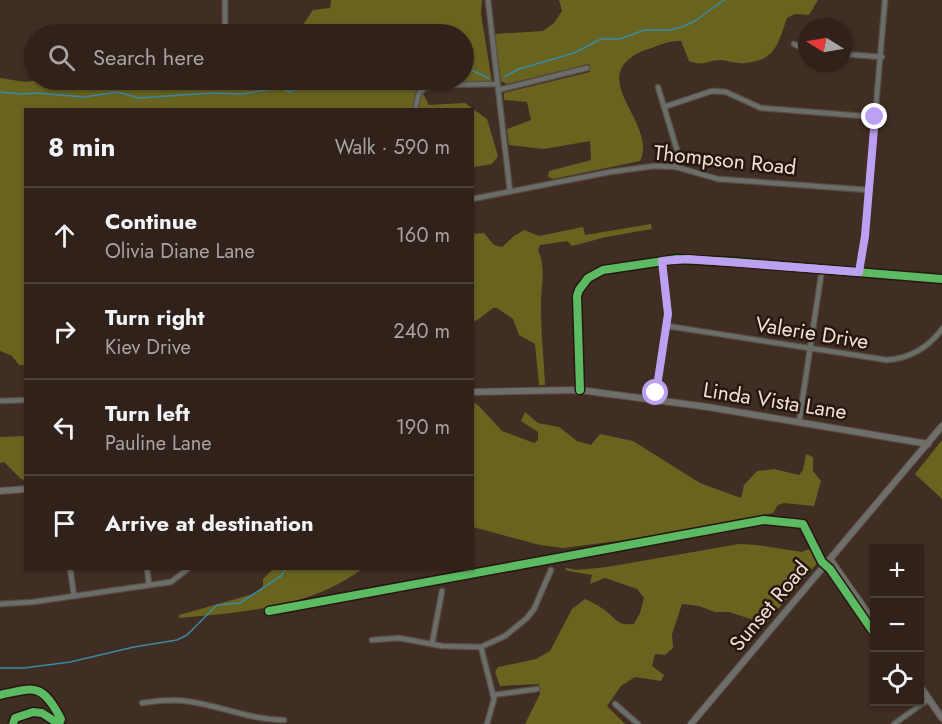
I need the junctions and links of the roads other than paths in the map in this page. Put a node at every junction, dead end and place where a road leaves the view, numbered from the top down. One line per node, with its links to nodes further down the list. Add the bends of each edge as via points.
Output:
1 (225, 0): 4 (street)
2 (488, 0): 11 (street)
3 (885, 0): 8 (street)
4 (225, 24)
5 (794, 44): 6 (street)
6 (798, 46)
7 (852, 55): 8 (street)
8 (882, 57): 16 (street)
9 (587, 68): 11 (street)
10 (474, 86): 11 (street)
11 (498, 87): 19 (street)
12 (658, 87): 14 (street)
13 (424, 90): 15 (street)
14 (664, 107): 16 (street, via 720,91 760,108); 17 (street, via 677,150)
15 (415, 108)
16 (875, 117): 18 (street)
17 (676, 167): 18 (street, Thompson Road, via 718,179); 19 (street, Thompson Road, via 643,167)
18 (869, 190): 23 (street)
19 (510, 192): 20 (street, Thompson Road)
20 (474, 199)
21 (662, 261): 22 (street, via 688,259); 25 (street); 28 (street, via 594,273 579,290)
22 (822, 269): 23 (street); 27 (street)
23 (859, 272): 24 (street)
24 (942, 279)
25 (667, 326): 27 (street, Valerie Drive); 30 (street)
26 (942, 329): 27 (street, Valerie Drive, via 916,353 897,359)
27 (810, 349): 33 (street)
28 (580, 390): 29 (street, Linda Vista Lane); 30 (street, Linda Vista Lane)
29 (474, 392)
30 (655, 399): 33 (street, Linda Vista Lane)
31 (24, 400): 32 (street)
32 (0, 401)
33 (799, 422): 35 (street, Linda Vista Lane)
34 (942, 426): 35 (street, Sunset Road)
35 (928, 444): 38 (street, Sunset Road)
36 (24, 489): 37 (street)
37 (0, 491)
38 (830, 560): 47 (street); 62 (street, Sunset Road)
39 (70, 570): 45 (street)
40 (147, 570): 43 (street)
41 (186, 570): 43 (street, via 171,582)
42 (551, 570): 50 (street, via 527,618 506,636)
43 (149, 585): 45 (street)
44 (442, 591): 49 (street)
45 (74, 596): 46 (street)
46 (0, 604)
47 (870, 615)
48 (372, 640): 49 (street, via 399,638)
49 (432, 644): 50 (street)
50 (482, 647): 53 (street)
51 (537, 689): 53 (street)
52 (924, 692): 54 (street)
53 (493, 695): 60 (street)
54 (929, 699): 57 (street); 63 (street)
55 (142, 703): 59 (street, via 186,701)
56 (615, 704): 61 (street)
57 (942, 718)
58 (284, 720): 59 (street)
59 (258, 721)
60 (487, 724)
61 (638, 724)
62 (691, 724)
63 (894, 724)

